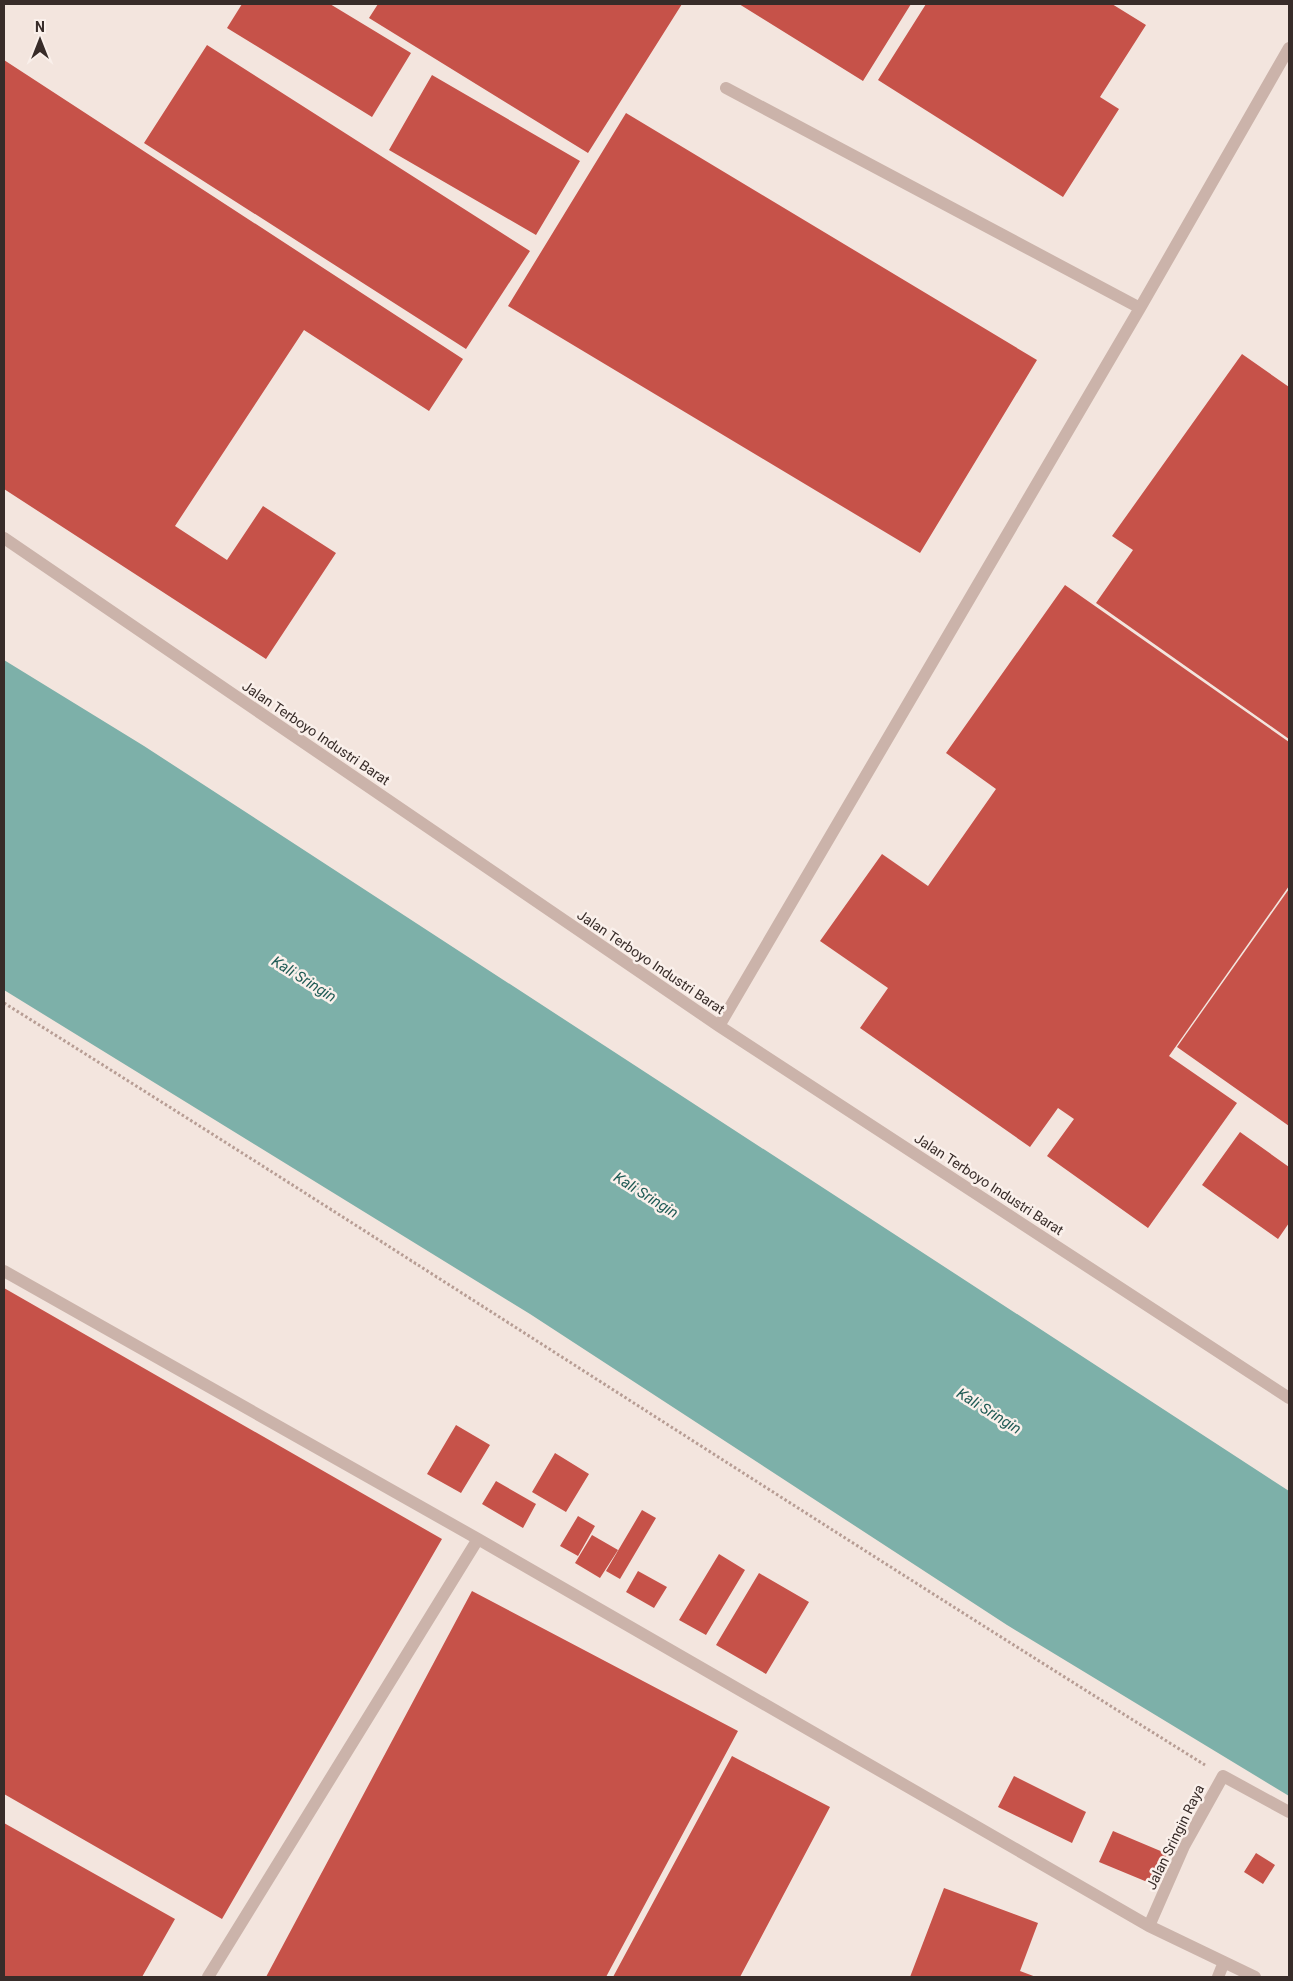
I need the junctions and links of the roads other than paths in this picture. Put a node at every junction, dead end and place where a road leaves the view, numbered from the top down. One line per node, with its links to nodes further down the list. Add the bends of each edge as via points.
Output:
1 (1289, 48): 3 (lane)
2 (726, 88): 3 (lane)
3 (1140, 308): 5 (lane)
4 (4, 538): 5 (lane, Jalan Terboyo Industri Barat)
5 (719, 1026): 7 (lane, Jalan Terboyo Industri Barat)
6 (4, 1270): 8 (lane)
7 (1289, 1398)
8 (478, 1539): 10 (lane); 12 (lane)
9 (1289, 1812): 10 (lane, Jalan Sringin Raya, via 1222,1776 1184,1846)
10 (1149, 1926): 11 (lane)
11 (1224, 1962): 13 (lane); 14 (lane)
12 (208, 1977)
13 (1218, 1977)
14 (1255, 1977)

